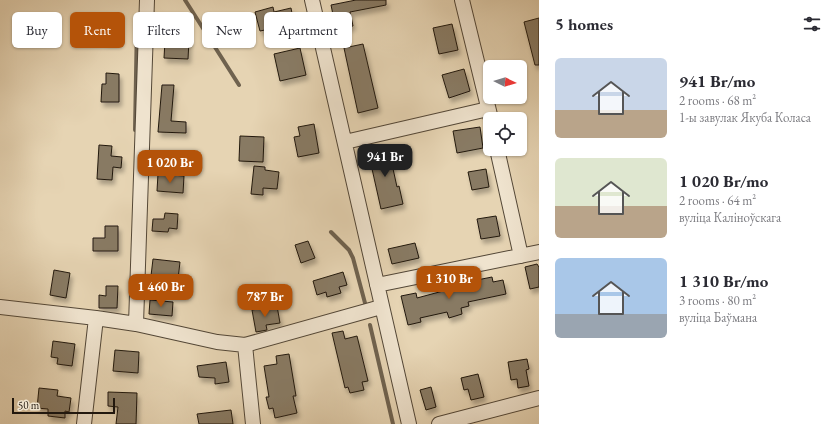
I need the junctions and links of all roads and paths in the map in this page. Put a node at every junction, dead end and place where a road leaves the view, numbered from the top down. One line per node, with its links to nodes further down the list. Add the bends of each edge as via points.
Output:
1 (147, 0): 14 (street)
2 (312, 0): 6 (street)
3 (462, 0): 4 (street)
4 (490, 112)
5 (483, 115): 6 (street)
6 (345, 142): 10 (street)
7 (499, 156): 9 (street)
8 (539, 252): 9 (street)
9 (521, 256): 10 (street)
10 (377, 285): 12 (street)
11 (0, 307): 13 (street)
12 (382, 307): 15 (street); 19 (street)
13 (96, 318): 14 (street); 17 (street)
14 (136, 324): 15 (street, via 217,342)
15 (245, 345): 18 (street)
16 (539, 398): 20 (street)
17 (84, 424)
18 (253, 424)
19 (409, 424)
20 (439, 424)

